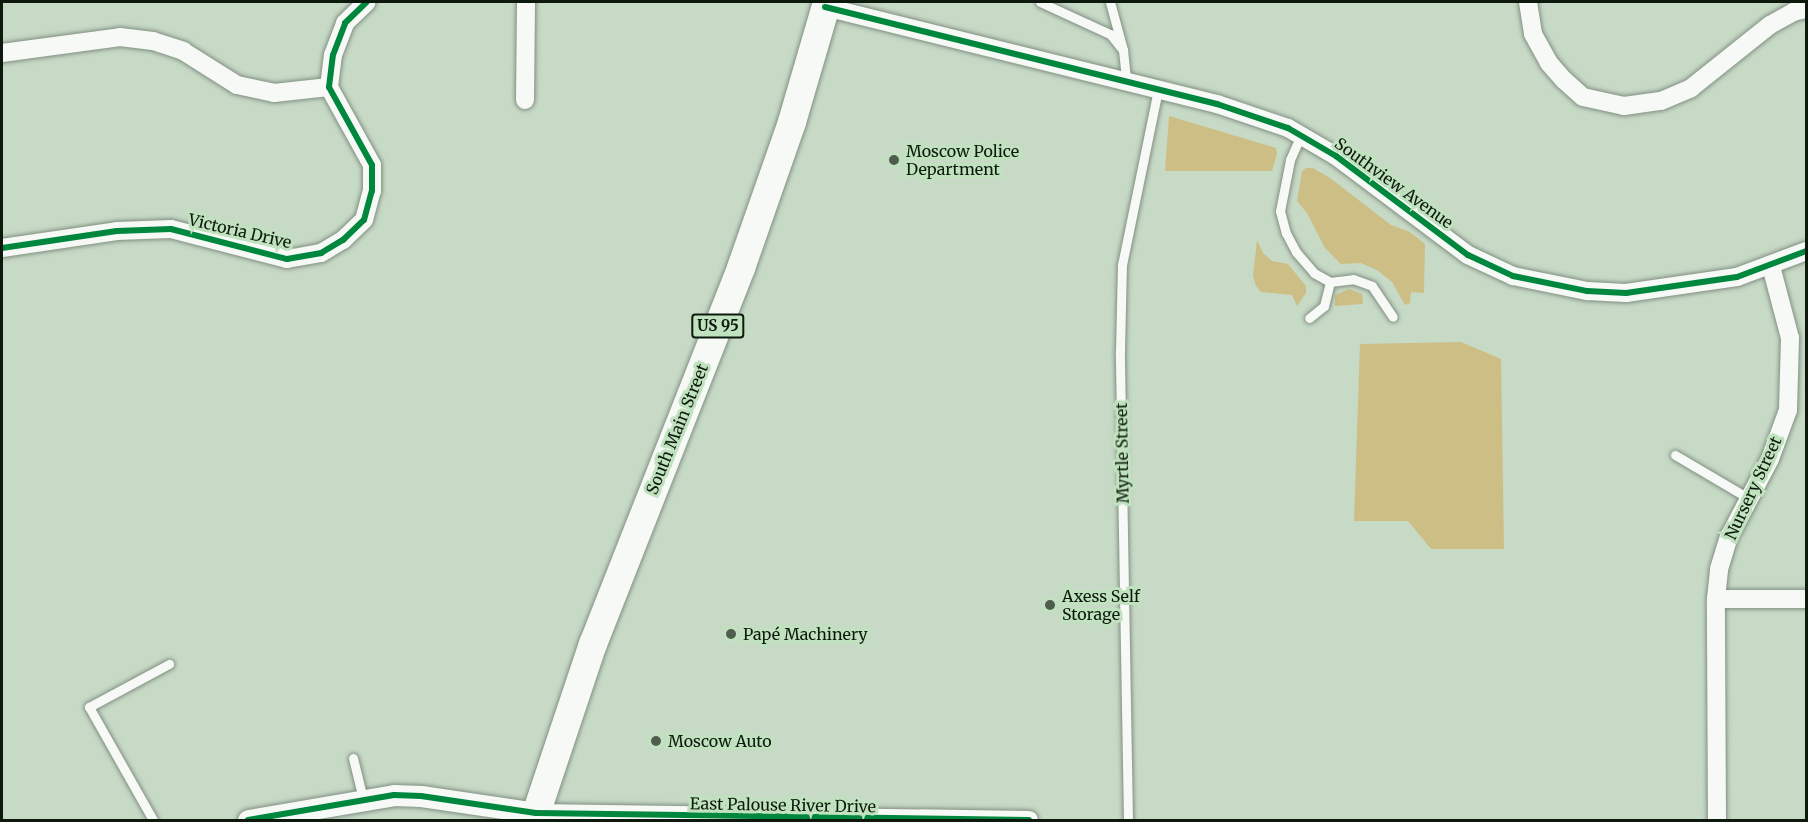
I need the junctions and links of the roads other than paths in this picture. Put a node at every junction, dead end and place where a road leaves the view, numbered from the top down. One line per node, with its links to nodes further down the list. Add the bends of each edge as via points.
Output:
1 (367, 2): 11 (street, via 345,23 333,55)
2 (526, 2): 13 (street)
3 (1040, 2): 8 (lane, via 1110,34)
4 (1110, 2): 8 (lane)
5 (1528, 2): 7 (street, via 1533,34 1564,80 1583,96 1624,106 1661,101 1691,88 1770,26)
6 (826, 4): 10 (street, Southview Avenue); 29 (highway, South Main Street / US 95, via 792,122 745,257 593,644)
7 (1806, 9)
8 (1123, 50): 10 (lane)
9 (2, 53): 11 (street, via 120,37 153,41 183,51 237,85 274,93)
10 (1126, 81): 12 (street, Southview Avenue)
11 (329, 87): 15 (street, Victoria Drive, via 372,165 372,190 364,220 343,240 321,253 287,259 171,229 117,231)
12 (1158, 89): 14 (street, Southview Avenue, via 1217,104); 35 (lane, Myrtle Street, via 1122,265)
13 (525, 100)
14 (1301, 135): 17 (street, Southview Avenue, via 1374,183 1468,255 1513,276 1587,291 1626,293 1737,277); 18 (lane, via 1290,160 1280,212 1296,252 1314,273)
15 (2, 248)
16 (1806, 251): 17 (street, Southview Avenue)
17 (1771, 266): 22 (street, Nursery Street, via 1790,338 1788,410 1770,459)
18 (1330, 282): 19 (lane, via 1353,279 1372,286); 20 (lane, via 1324,306)
19 (1393, 317)
20 (1309, 318)
21 (1675, 455): 22 (lane)
22 (1748, 498): 23 (street, Nursery Street, via 1728,537)
23 (1716, 599): 24 (street); 36 (street, Nursery Street)
24 (1806, 599)
25 (169, 664): 32 (lane, via 89,707)
26 (353, 758): 27 (lane)
27 (363, 799): 28 (street); 29 (street, via 421,796)
28 (303, 815): 33 (street)
29 (535, 817): 30 (street, East Palouse River Drive)
30 (666, 819): 31 (street, East Palouse River Drive)
31 (717, 819): 34 (street, East Palouse River Drive)
32 (153, 820)
33 (249, 820)
34 (1029, 820)
35 (1128, 820)
36 (1717, 820)

